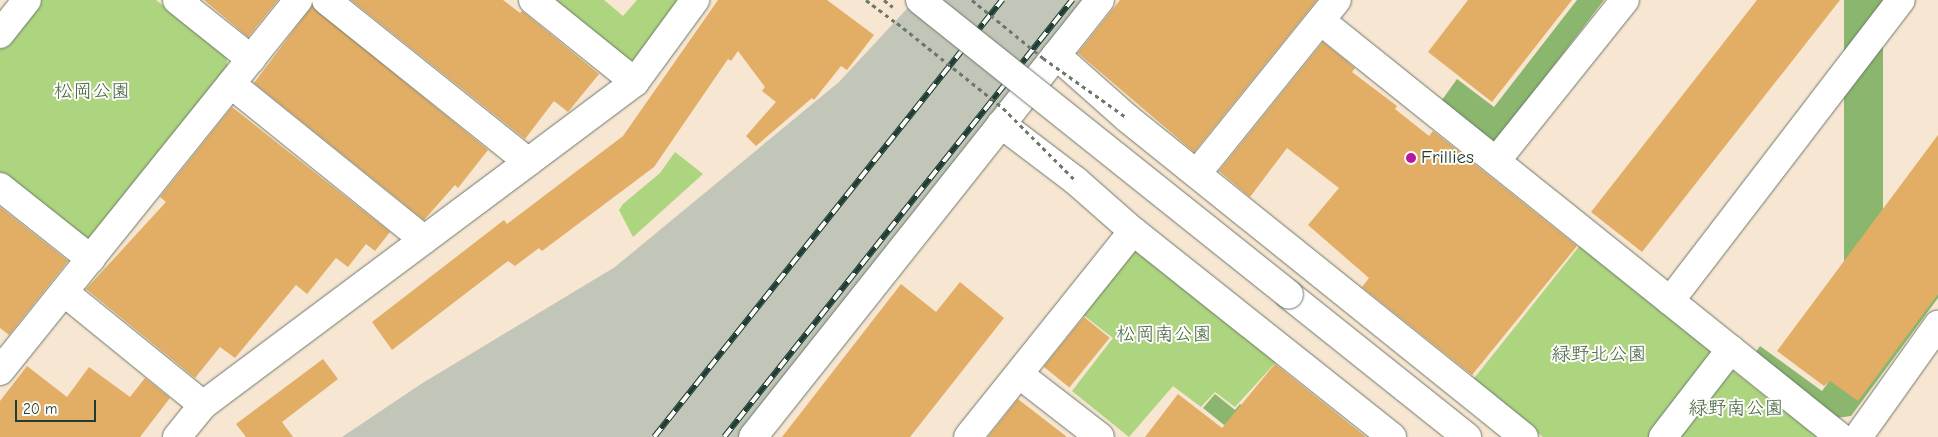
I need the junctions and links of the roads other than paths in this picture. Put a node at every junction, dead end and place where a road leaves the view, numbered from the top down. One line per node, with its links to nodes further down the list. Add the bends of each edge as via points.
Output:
1 (27, 0): 13 (street)
2 (177, 0): 15 (street)
3 (298, 0): 15 (street)
4 (326, 0): 19 (street)
5 (533, 0): 16 (street)
6 (695, 0): 16 (street)
7 (920, 0): 38 (street, bridge)
8 (1100, 0): 14 (street)
9 (1337, 0): 12 (street)
10 (1625, 0): 20 (street)
11 (1901, 0): 27 (street)
12 (1321, 21): 20 (street); 21 (street)
13 (0, 34)
14 (1056, 55): 18 (street); 21 (street, via 1127,118)
15 (251, 59): 17 (street)
16 (635, 82): 19 (street)
17 (231, 84): 24 (street); 25 (street)
18 (1001, 124): 23 (street, via 1076,181); 34 (street)
19 (528, 162): 24 (street)
20 (1496, 162): 27 (street)
21 (1198, 172): 39 (street)
22 (0, 187): 25 (street)
23 (1133, 231): 31 (street); 37 (street)
24 (424, 240): 32 (street)
25 (91, 259): 26 (street)
26 (64, 292): 30 (street); 32 (street)
27 (1670, 300): 29 (street)
28 (1938, 325): 42 (street)
29 (1731, 349): 40 (street); 41 (street)
30 (0, 371)
31 (1020, 375): 35 (street); 36 (street)
32 (203, 405): 33 (street)
33 (177, 437)
34 (753, 437)
35 (968, 437)
36 (1100, 437)
37 (1392, 437)
38 (1467, 437)
39 (1524, 437)
40 (1664, 437)
41 (1840, 437)
42 (1858, 437)

